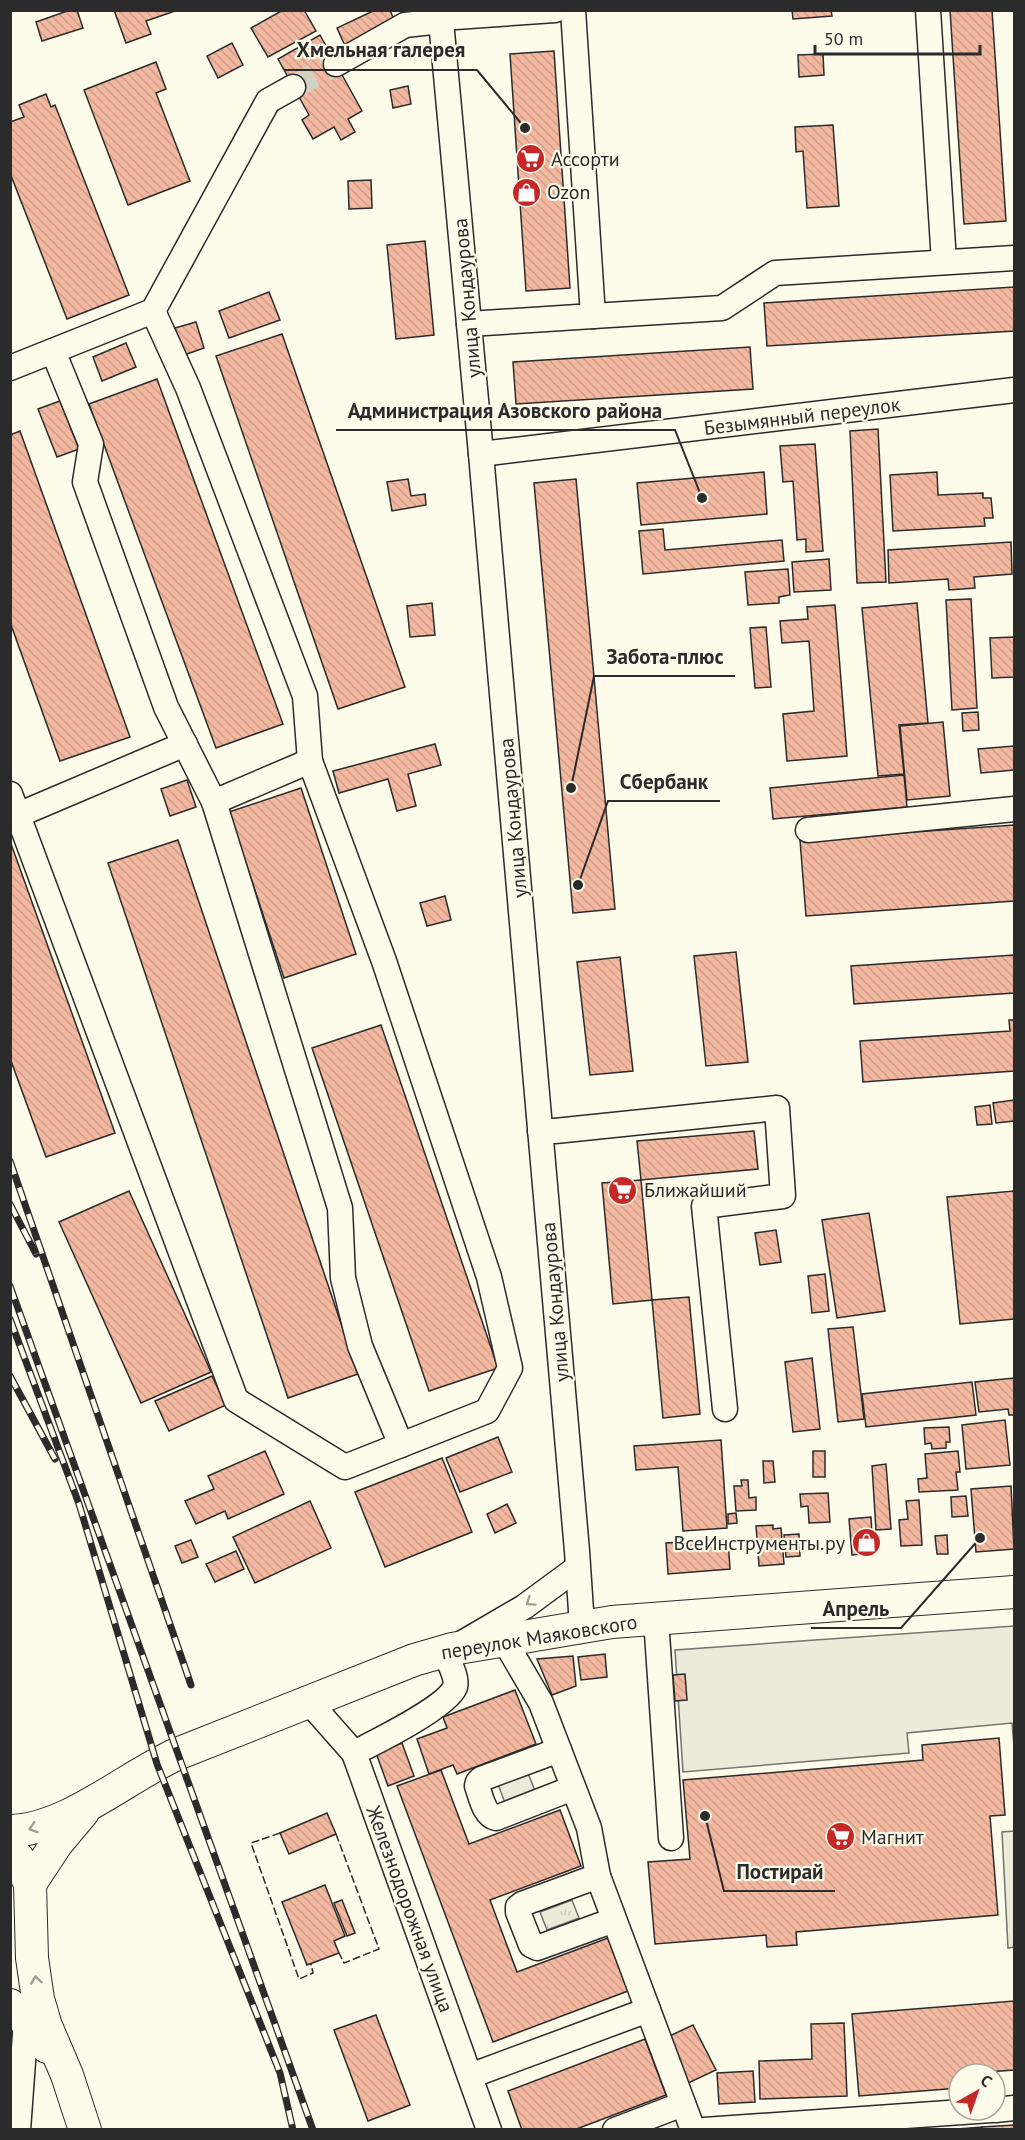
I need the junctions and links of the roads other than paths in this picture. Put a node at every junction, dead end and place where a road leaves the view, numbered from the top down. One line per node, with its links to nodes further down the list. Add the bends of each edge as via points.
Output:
1 (555, 10): 4 (street)
2 (573, 10): 10 (street)
3 (928, 10): 8 (street)
4 (441, 16): 5 (street, via 405,25); 11 (street, улица Кондаурова)
5 (336, 64)
6 (293, 87): 9 (street, via 268,101)
7 (1014, 258): 8 (street)
8 (944, 262): 10 (street, via 775,273 722,308)
9 (153, 311): 12 (street); 17 (street, via 188,388 305,696)
10 (593, 316): 11 (street)
11 (469, 324): 15 (street, улица Кондаурова)
12 (53, 351): 13 (street); 16 (street, via 91,444 85,482 166,707)
13 (10, 368)
14 (1014, 390): 15 (street, Безымянный переулок)
15 (481, 454): 22 (street, улица Кондаурова)
16 (184, 744): 18 (street); 19 (street)
17 (310, 761): 18 (street); 24 (street, via 384,961 489,1277 510,1368 487,1411)
18 (214, 802): 24 (street, via 340,1208 343,1278 360,1346)
19 (14, 804): 24 (street, via 236,1400 345,1467)
20 (1014, 809): 21 (street)
21 (808, 830)
22 (540, 1131): 23 (street, via 777,1108 783,1196 704,1206); 25 (street, улица Кондаурова)
23 (725, 1409)
24 (401, 1444)
25 (577, 1568): 28 (street, улица Кондаурова); 30 (street, one-way to 30, via 524,1607)
26 (1014, 1592): 27 (main road, переулок Маяковского)
27 (656, 1619): 28 (main road, переулок Маяковского); 37 (street)
28 (582, 1626): 29 (main road, переулок Маяковского)
29 (504, 1640): 30 (main road, переулок Маяковского); 32 (street, via 541,1703)
30 (448, 1650): 31 (main road, переулок Маяковского); 33 (street, via 455,1679 452,1692 396,1732)
31 (309, 1701): 33 (street, Железнодорожная улица); 35 (main road, переулок Маяковского, via 156,1764)
32 (559, 1750): 34 (street); 34 (street, via 482,1779 477,1786 488,1813 496,1818)
33 (354, 1753): 46 (street, Железнодорожная улица)
34 (573, 1788): 39 (street, via 589,1828)
35 (93, 1802): 36 (main road, one-way to 36, via 51,1822); 40 (main road, via 57,1843)
36 (10, 1832)
37 (671, 1838)
38 (10, 1851): 40 (main road, via 18,1858)
39 (598, 1875): 41 (street); 41 (street, via 518,1907 526,1934 537,1948)
40 (31, 1896): 42 (main road); 45 (main road, one-way to 40, via 39,1999 32,1958)
41 (614, 1920): 43 (street)
42 (11, 1942)
43 (648, 2010): 46 (street); 47 (street)
44 (18, 2013): 45 (main road); 49 (street)
45 (67, 2075): 50 (main road)
46 (470, 2076): 51 (street, Железнодорожная улица)
47 (683, 2104): 52 (street); 53 (street)
48 (947, 2113): 54 (street)
49 (18, 2130)
50 (85, 2130)
51 (489, 2130)
52 (615, 2130)
53 (693, 2130)
54 (704, 2130)

